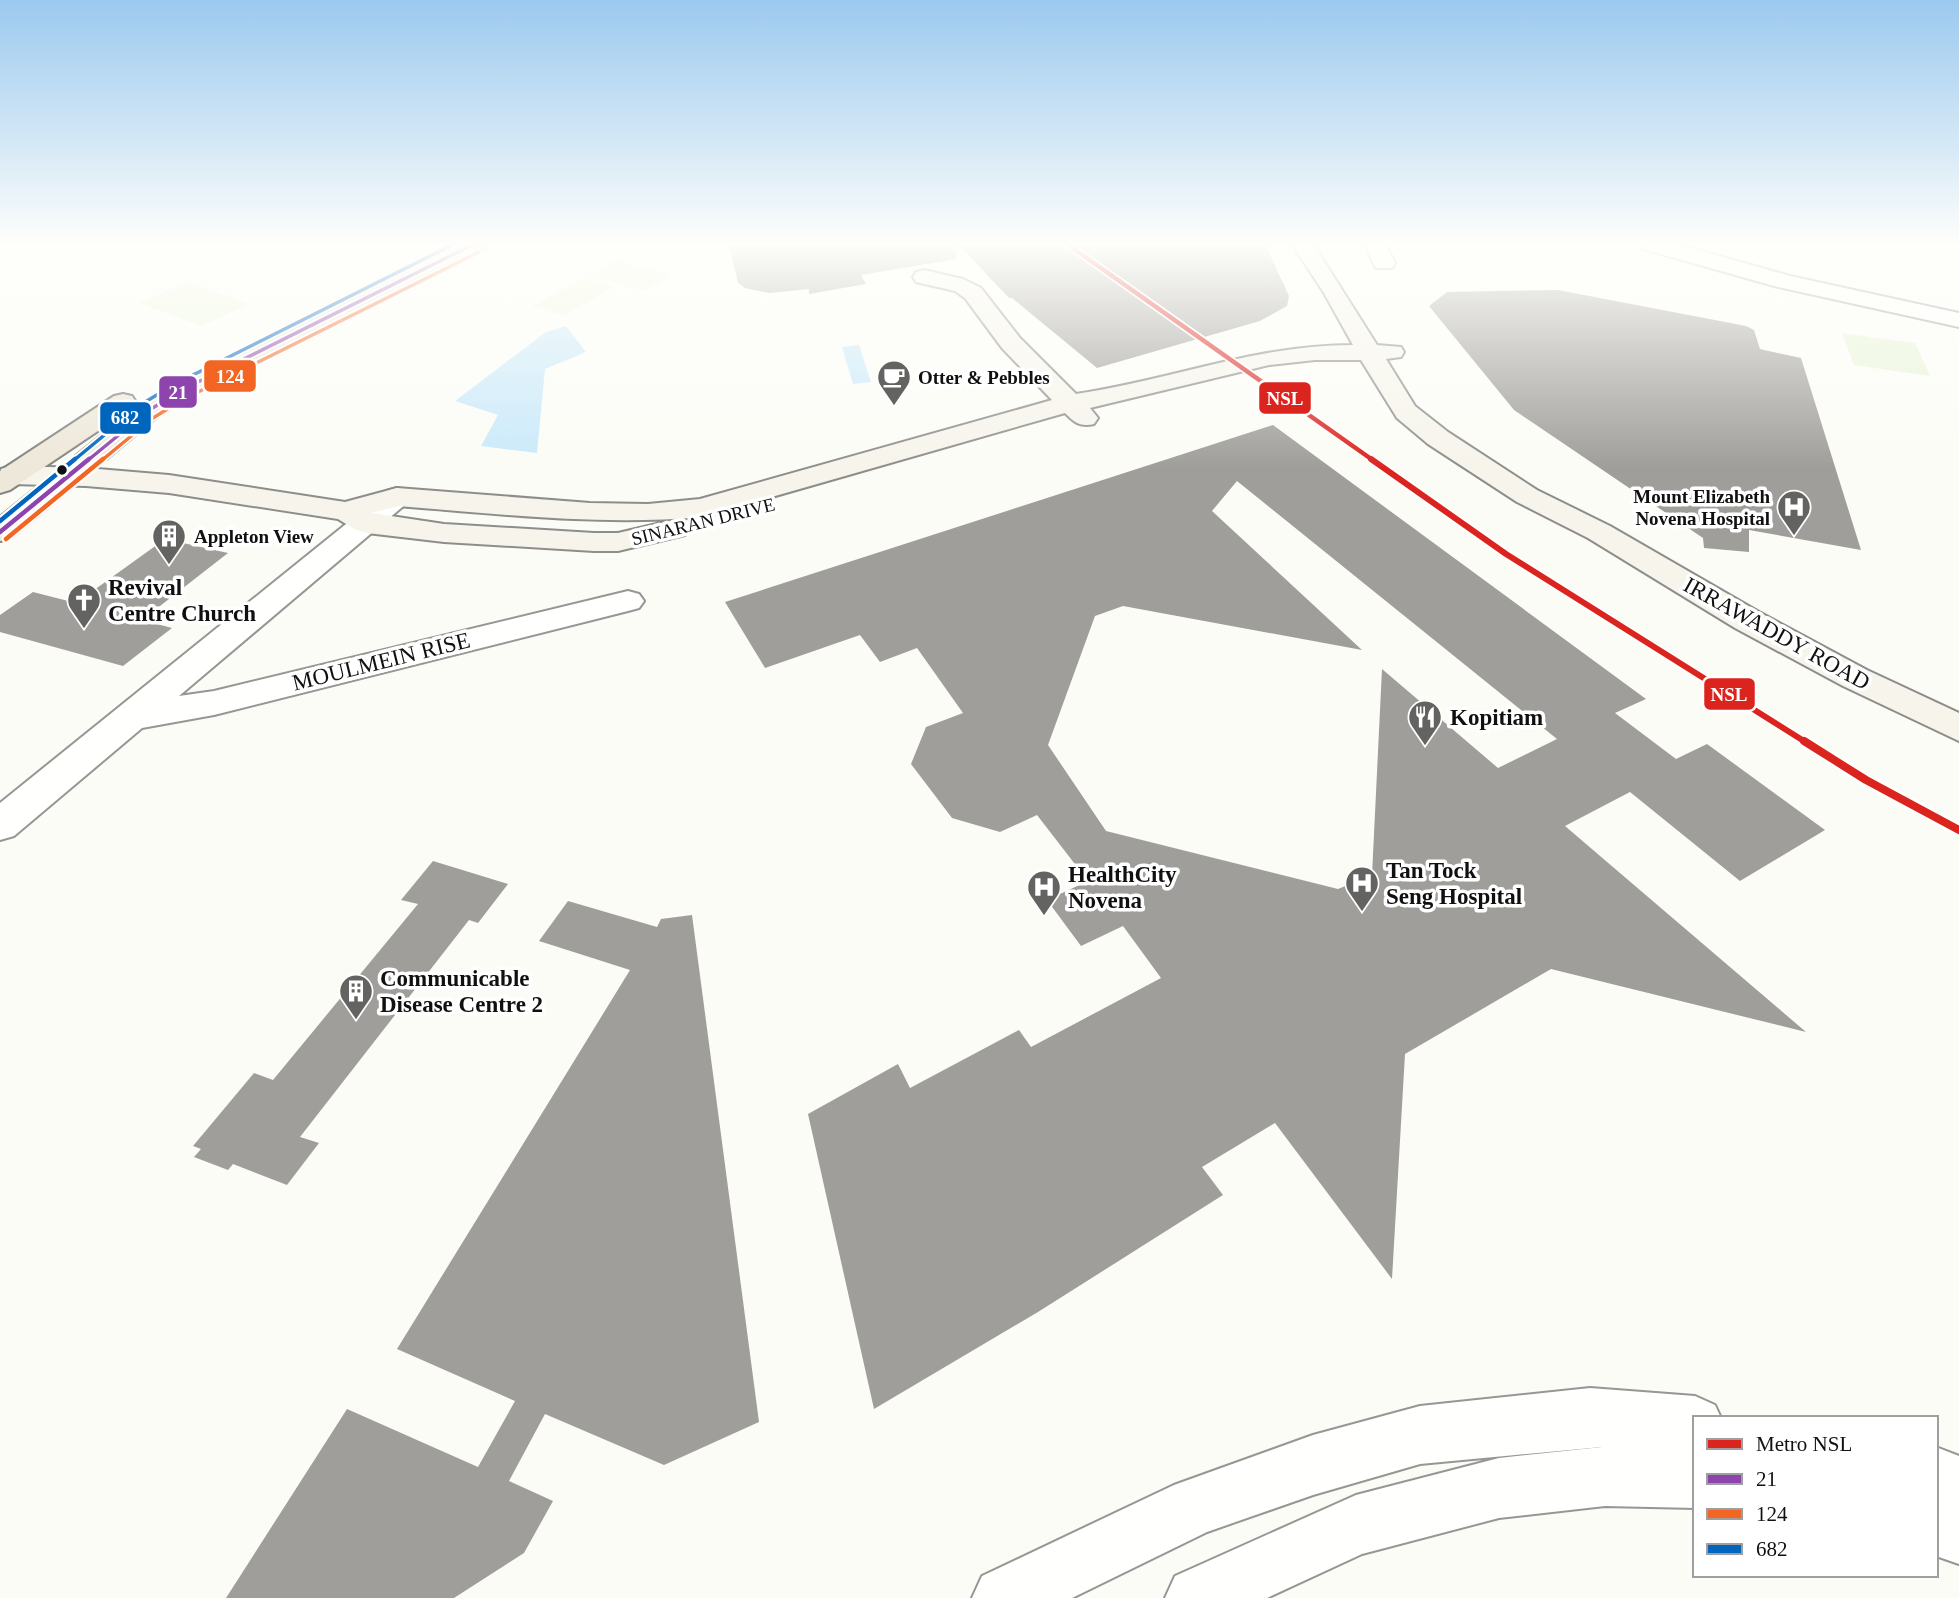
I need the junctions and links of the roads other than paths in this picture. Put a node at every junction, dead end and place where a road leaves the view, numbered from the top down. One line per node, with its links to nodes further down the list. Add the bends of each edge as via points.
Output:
1 (284, 319): 15 (main road, via 135,394)
2 (325, 319): 16 (main road, via 178,392)
3 (992, 319): 13 (street)
4 (1347, 319): 11 (street, via 1341,331)
5 (1350, 319): 10 (street, IRRAWADDY ROAD)
6 (1364, 319): 10 (street, IRRAWADDY ROAD)
7 (1959, 338): 9 (street)
8 (981, 344): 12 (street)
9 (1958, 347)
10 (1385, 359): 11 (street, SINARAN DRIVE); 14 (street, IRRAWADDY ROAD); 20 (street, IRRAWADDY ROAD, via 1447,419 1579,509)
11 (1295, 361): 13 (street, SINARAN DRIVE); 14 (street, via 1352,382)
12 (1032, 401): 13 (street, SINARAN DRIVE); 17 (street, SINARAN DRIVE, via 702,508 626,514); 18 (street, SINARAN DRIVE, via 716,520 618,542 562,542)
13 (1077, 411)
14 (1406, 412): 20 (street, IRRAWADDY ROAD, via 1495,477)
15 (6, 480): 16 (street, SINARAN DRIVE)
16 (58, 483): 18 (street, SINARAN DRIVE, via 176,487); 19 (main road)
17 (397, 497): 18 (street, MOULMEIN RISE)
18 (357, 517): 22 (street, MOULMEIN RISE)
19 (0, 532)
20 (1598, 532): 23 (street, IRRAWADDY ROAD, via 1794,646)
21 (628, 601): 22 (street, MOULMEIN RISE, via 214,703)
22 (134, 717): 24 (street, MOULMEIN RISE)
23 (1959, 728)
24 (0, 825)
25 (1693, 1426): 31 (street, via 1590,1417 1420,1435 1313,1465 1195,1506)
26 (1693, 1478): 32 (street, via 1605,1476 1499,1488 1356,1525)
27 (1938, 1478): 28 (street)
28 (1959, 1486)
29 (1938, 1526): 30 (street)
30 (1959, 1533)
31 (1004, 1598)
32 (1197, 1598)

